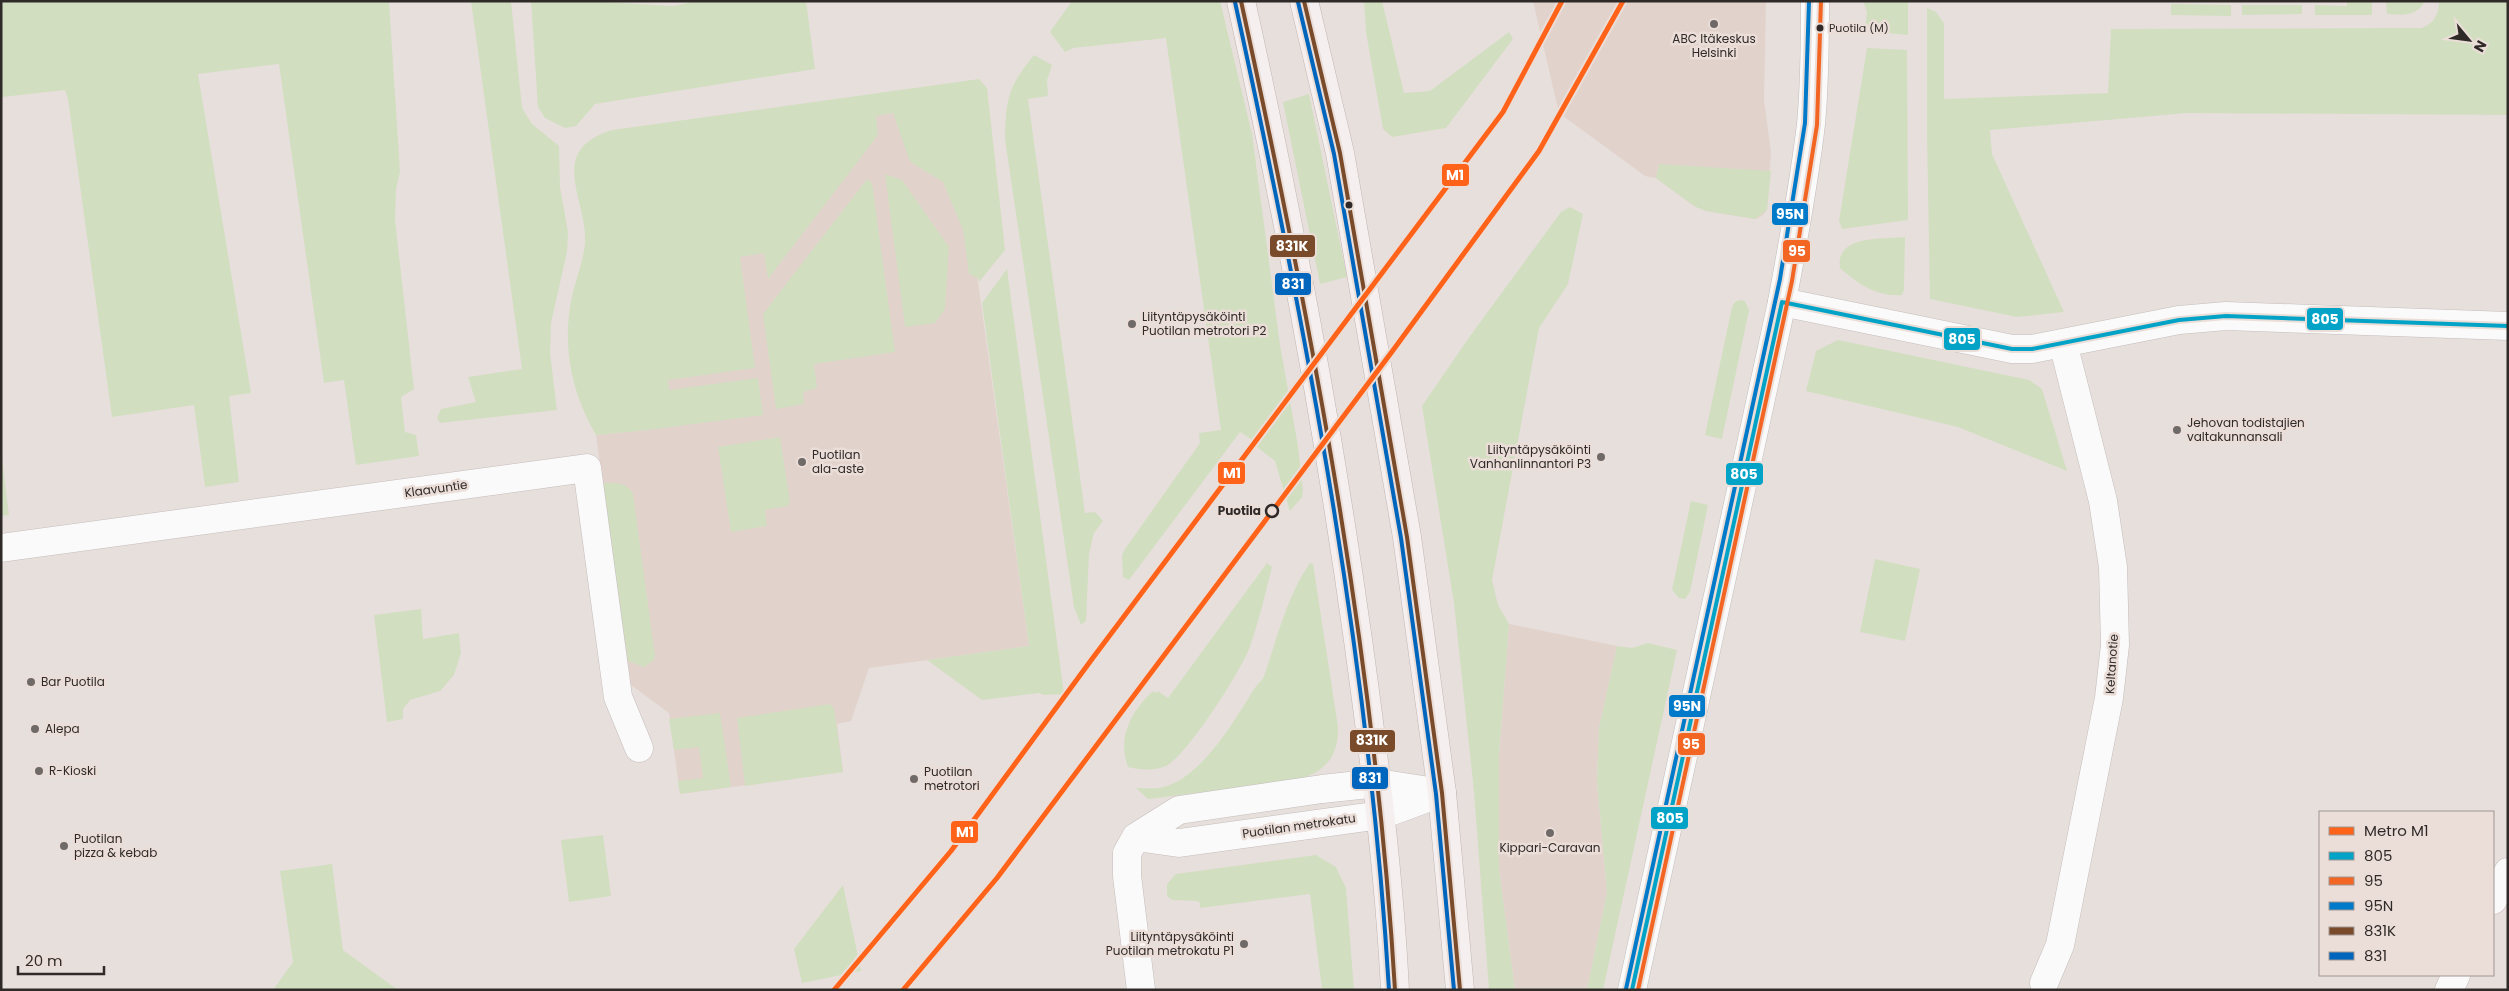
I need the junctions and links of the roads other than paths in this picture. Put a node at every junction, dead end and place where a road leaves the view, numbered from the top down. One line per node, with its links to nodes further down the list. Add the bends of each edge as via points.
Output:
1 (1241, 1): 9 (main road, via 1279,173 1317,374 1345,542)
2 (1304, 1): 10 (main road, via 1340,153 1407,536)
3 (1814, 1): 4 (street, via 1815,65 1811,124)
4 (1782, 302): 6 (street, via 2012,349 2032,349); 20 (street)
5 (2508, 326): 6 (street, via 2226,316 2179,320)
6 (2063, 342): 16 (street, Keltanotie, via 2102,501 2113,567 2115,646 2109,698 2060,946)
7 (1, 548): 8 (street, Klaavuntie, via 587,468 618,697)
8 (639, 748)
9 (1378, 783): 10 (street); 11 (main road); 12 (street, via 1179,810)
10 (1442, 793): 11 (street, Puotilan metrokatu); 19 (main road)
11 (1381, 815): 12 (street, Puotilan metrokatu, via 1179,843); 18 (main road)
12 (1136, 837): 17 (street, via 1127,853 1126,876)
13 (2508, 872): 14 (street)
14 (2494, 898)
15 (2456, 976): 21 (street)
16 (2044, 983)
17 (1141, 990)
18 (1395, 990)
19 (1460, 990)
20 (1632, 990)
21 (2449, 990)

